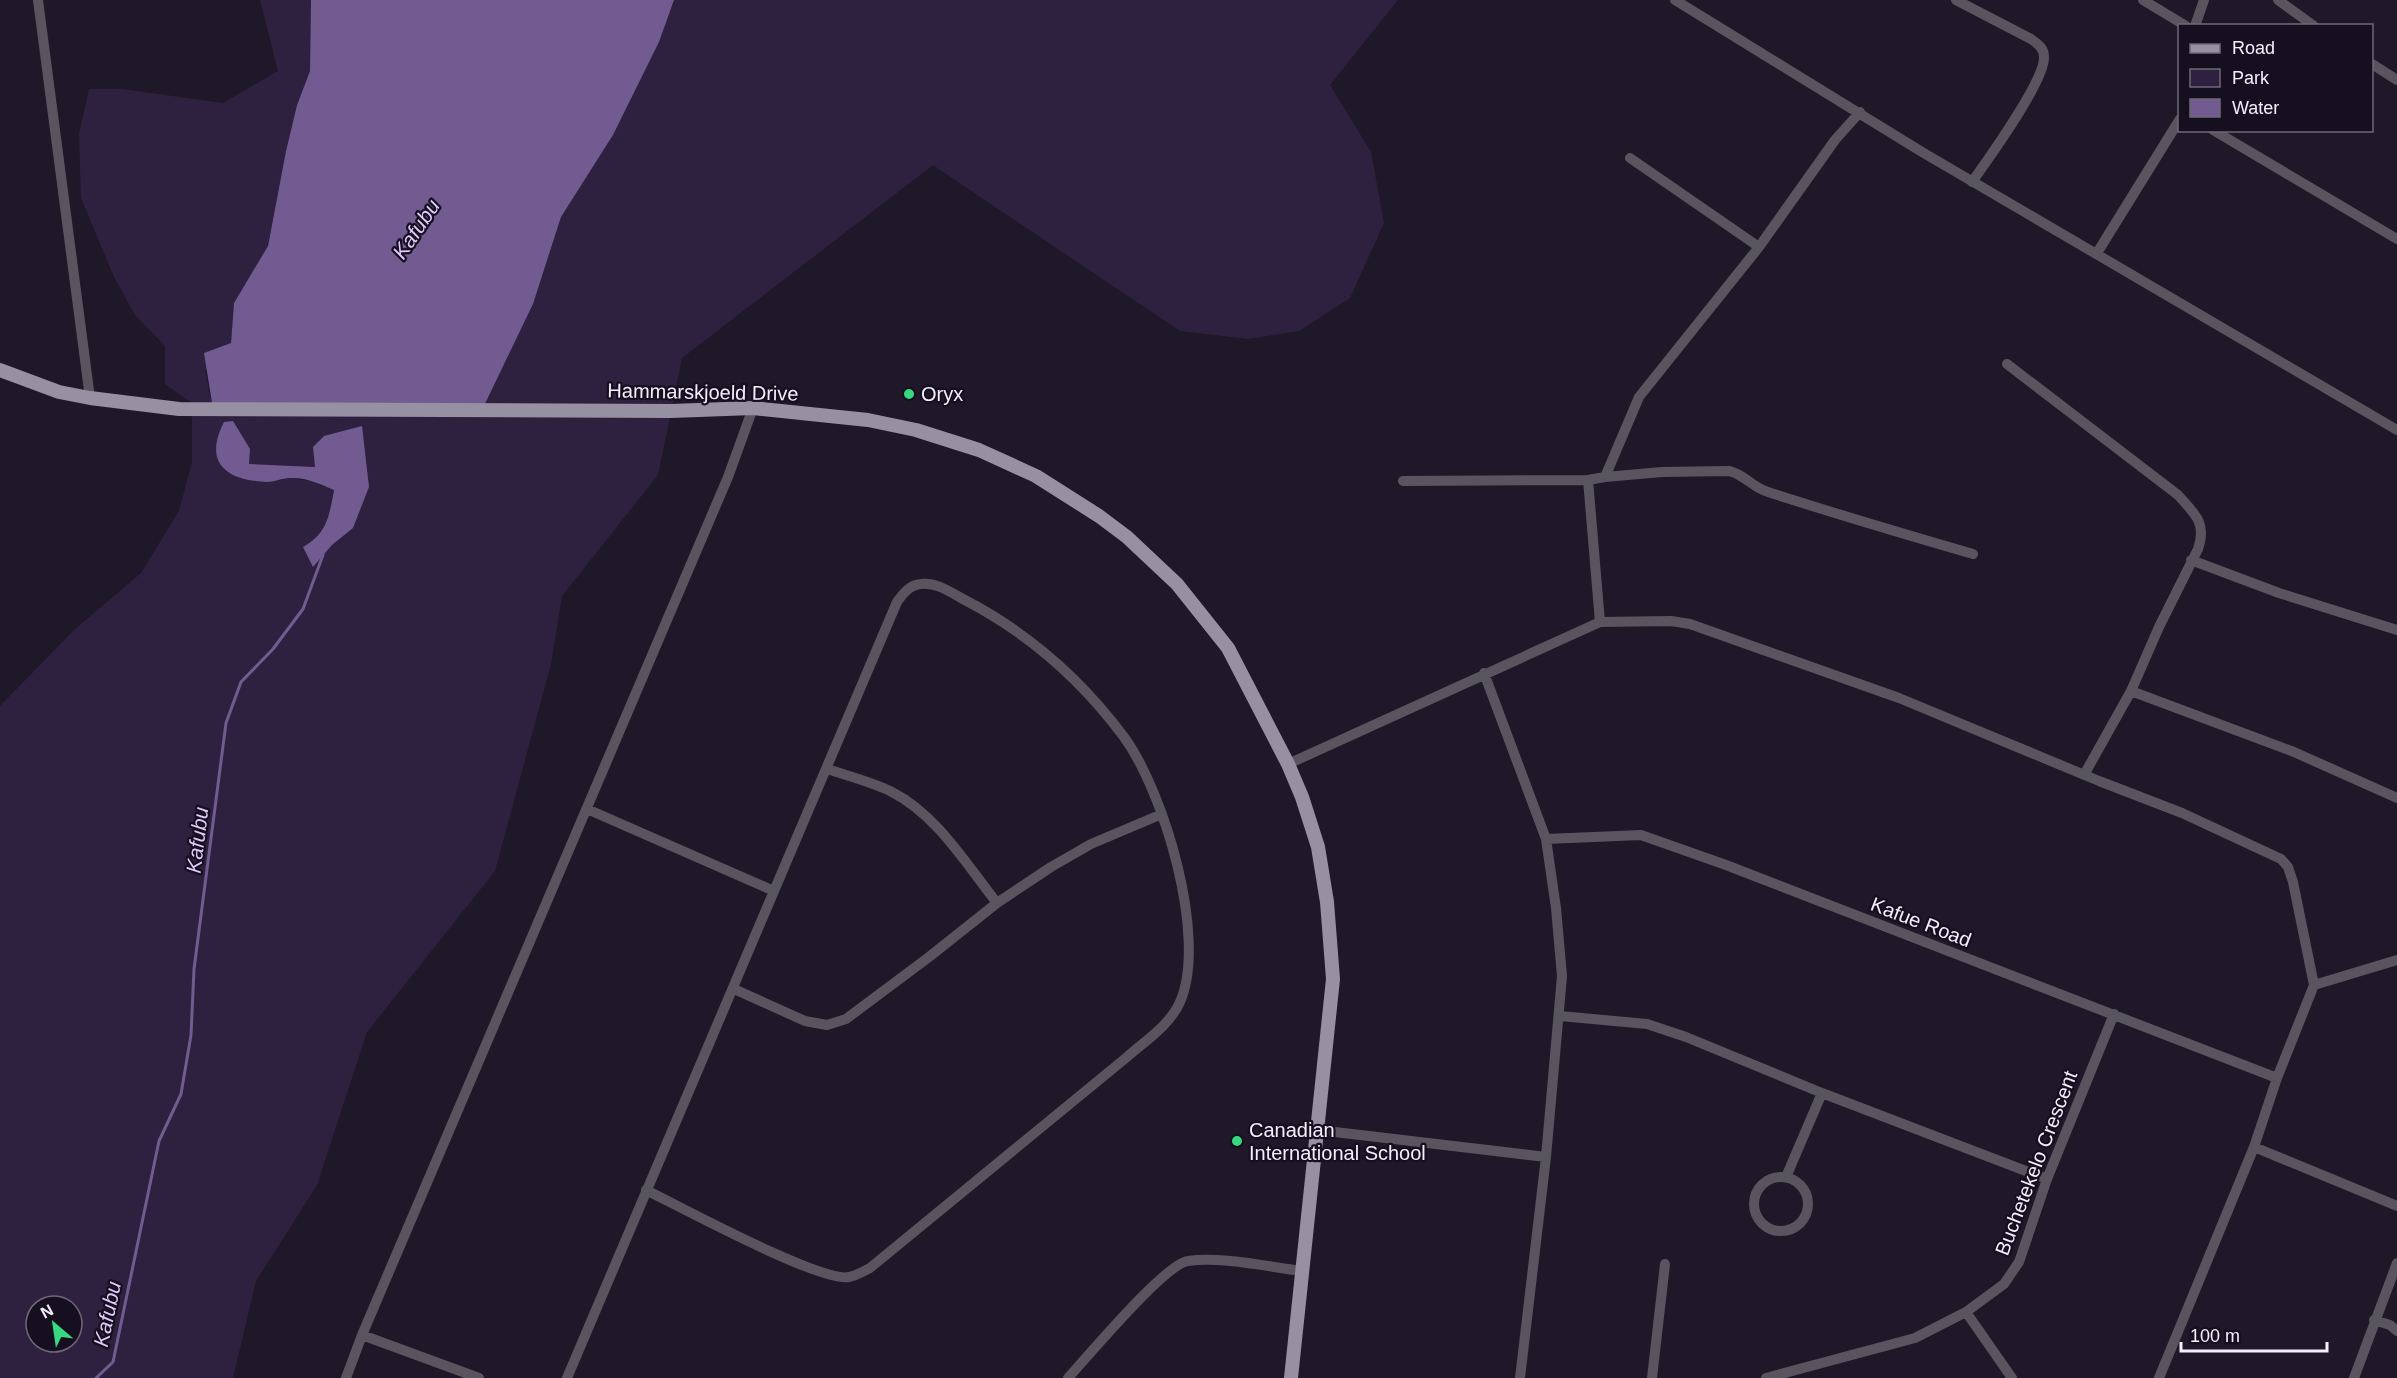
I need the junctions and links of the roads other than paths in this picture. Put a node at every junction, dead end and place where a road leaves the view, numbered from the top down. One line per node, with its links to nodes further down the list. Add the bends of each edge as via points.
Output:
1 (38, 0): 22 (street)
2 (1676, 0): 12 (street)
3 (1956, 0): 16 (street, via 2031,39 2044,53 2035,83)
4 (2143, 0): 7 (street)
5 (2204, 0): 8 (street)
6 (2281, 1): 9 (street)
7 (2183, 24)
8 (2196, 24)
9 (2311, 24)
10 (2373, 65): 11 (street)
11 (2397, 80)
12 (1860, 112): 16 (street); 18 (street, via 1835,140)
13 (2178, 122): 19 (street)
14 (2216, 132): 17 (street)
15 (1630, 158): 18 (street)
16 (1972, 182): 19 (street)
17 (2397, 239)
18 (1759, 247): 25 (street, via 1639,397)
19 (2097, 253): 24 (street)
20 (2007, 364): 29 (street, via 2184,501 2202,529)
21 (0, 370): 22 (main road, Hammarskjoeld Drive, via 59,392)
22 (90, 398): 23 (main road, Hammarskjoeld Drive, via 180,409)
23 (753, 408): 34 (main road, Hammarskjoeld Drive, via 868,420 916,430 979,450 1036,476 1099,516 1127,537 1200,610 1228,648); 38 (street, via 728,477)
24 (2397, 430)
25 (1605, 477): 26 (street); 28 (street, via 1662,472 1738,473 1760,490)
26 (1588, 480): 27 (street); 30 (street)
27 (1403, 481)
28 (1973, 554)
29 (2191, 560): 31 (street); 33 (street)
30 (1600, 622): 32 (street); 36 (street, via 1690,624 1899,698)
31 (2397, 630)
32 (1484, 673): 34 (street); 40 (street)
33 (2131, 691): 36 (street); 37 (street, via 2294,752)
34 (1287, 764): 50 (main road, Hammarskjoeld Drive, via 1318,847 1327,902 1333,979)
35 (827, 769): 39 (street, via 897,603 906,590 933,583 1026,636 1071,677 1124,738); 41 (street); 42 (street, via 892,791 919,808)
36 (2084, 775): 44 (street, via 2182,813 2281,859 2293,882)
37 (2397, 798)
38 (587, 809): 41 (street); 63 (street)
39 (1162, 814): 42 (street, via 1091,844); 55 (street, via 1182,885 1188,937 1188,978 1179,1004 1159,1030 870,1268 848,1278 823,1274)
40 (1546, 839): 46 (street, Kafue Road, via 1641,835); 47 (street, via 1562,976)
41 (774, 891): 45 (street)
42 (996, 903): 45 (street, via 846,1019 827,1025 805,1021)
43 (2397, 960): 44 (street)
44 (2314, 985): 48 (street)
45 (734, 989): 55 (street)
46 (2114, 1014): 48 (street, Kafue Road); 54 (street, Buchetekelo Crescent)
47 (1560, 1016): 49 (street, via 1647,1023); 52 (street)
48 (2277, 1078): 51 (street)
49 (1822, 1093): 53 (street); 54 (street)
50 (1318, 1130): 52 (street); 59 (main road, Hammarskjoeld Drive)
51 (2254, 1147): 56 (street); 73 (street)
52 (1546, 1157): 69 (street)
53 (1786, 1177): 53 (street, via 1805,1191 1806,1215 1788,1230 1776,1230 1765,1226 1757,1216 1756,1193 1763,1183)
54 (2047, 1179): 60 (street, Buchetekelo Crescent, via 2019,1262 2004,1284)
55 (645, 1190): 66 (street)
56 (2397, 1206)
57 (2397, 1263): 61 (street)
58 (1665, 1264): 70 (street)
59 (1302, 1271): 67 (street, via 1214,1260 1185,1261 1164,1274); 68 (main road, Hammarskjoeld Drive)
60 (1966, 1312): 71 (street, Buchetekelo Crescent, via 1915,1338); 72 (street)
61 (2374, 1320): 62 (street); 74 (street)
62 (2397, 1331)
63 (362, 1335): 64 (street); 65 (street)
64 (346, 1378)
65 (479, 1378)
66 (567, 1378)
67 (1068, 1378)
68 (1291, 1378)
69 (1520, 1378)
70 (1653, 1378)
71 (1766, 1378)
72 (2012, 1378)
73 (2159, 1378)
74 (2354, 1378)

